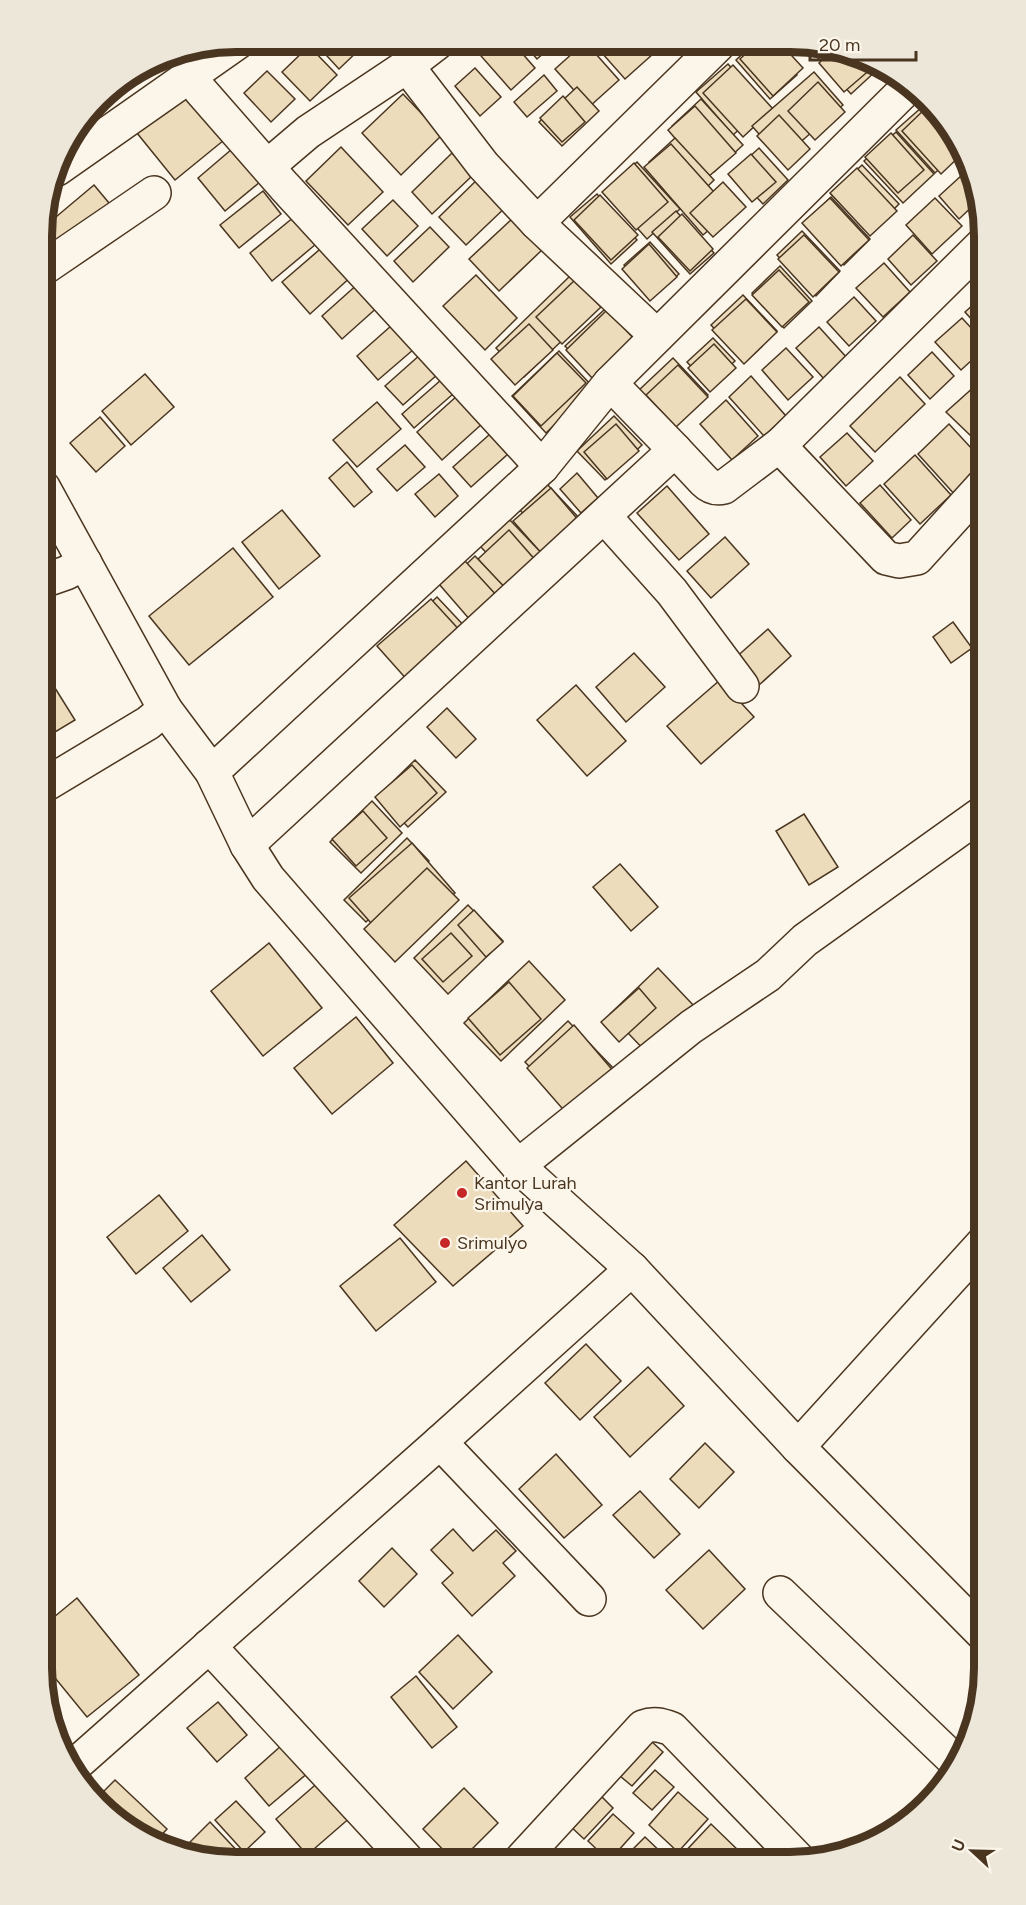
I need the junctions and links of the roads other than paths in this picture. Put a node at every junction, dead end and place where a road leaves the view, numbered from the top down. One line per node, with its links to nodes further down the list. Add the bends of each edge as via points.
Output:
1 (711, 52): 10 (street)
2 (222, 53): 7 (street)
3 (424, 53): 4 (street)
4 (406, 66): 8 (street, via 308,132); 10 (street, via 483,165)
5 (200, 90): 8 (street)
6 (903, 92): 13 (street)
7 (70, 160)
8 (268, 166): 17 (street)
9 (154, 193): 12 (street)
10 (537, 223): 13 (street)
11 (974, 253): 15 (street)
12 (52, 263)
13 (657, 336): 14 (street)
14 (610, 383): 16 (street); 17 (street)
15 (781, 444): 16 (street, via 724,487 717,488 704,481); 18 (street, via 886,558 917,558)
16 (675, 450): 19 (street)
17 (542, 467): 24 (street)
18 (974, 495)
19 (604, 516): 22 (street, via 672,592); 27 (street)
20 (52, 533): 21 (street)
21 (60, 574): 23 (street)
22 (742, 686)
23 (157, 716): 24 (street); 25 (street)
24 (212, 772): 27 (street)
25 (52, 780)
26 (974, 819): 28 (street, via 805,940 768,975 691,1028)
27 (247, 845): 28 (street, via 268,878)
28 (518, 1166): 30 (street)
29 (973, 1254): 32 (street)
30 (617, 1283): 31 (street); 32 (street)
31 (440, 1442): 34 (street); 36 (street)
32 (798, 1446): 35 (street)
33 (780, 1593): 37 (street)
34 (589, 1599)
35 (973, 1624)
36 (209, 1646): 38 (street); 39 (street)
37 (950, 1757)
38 (78, 1762)
39 (400, 1852)
40 (535, 1852): 41 (street, via 643,1727 650,1724 672,1729)
41 (791, 1852)

